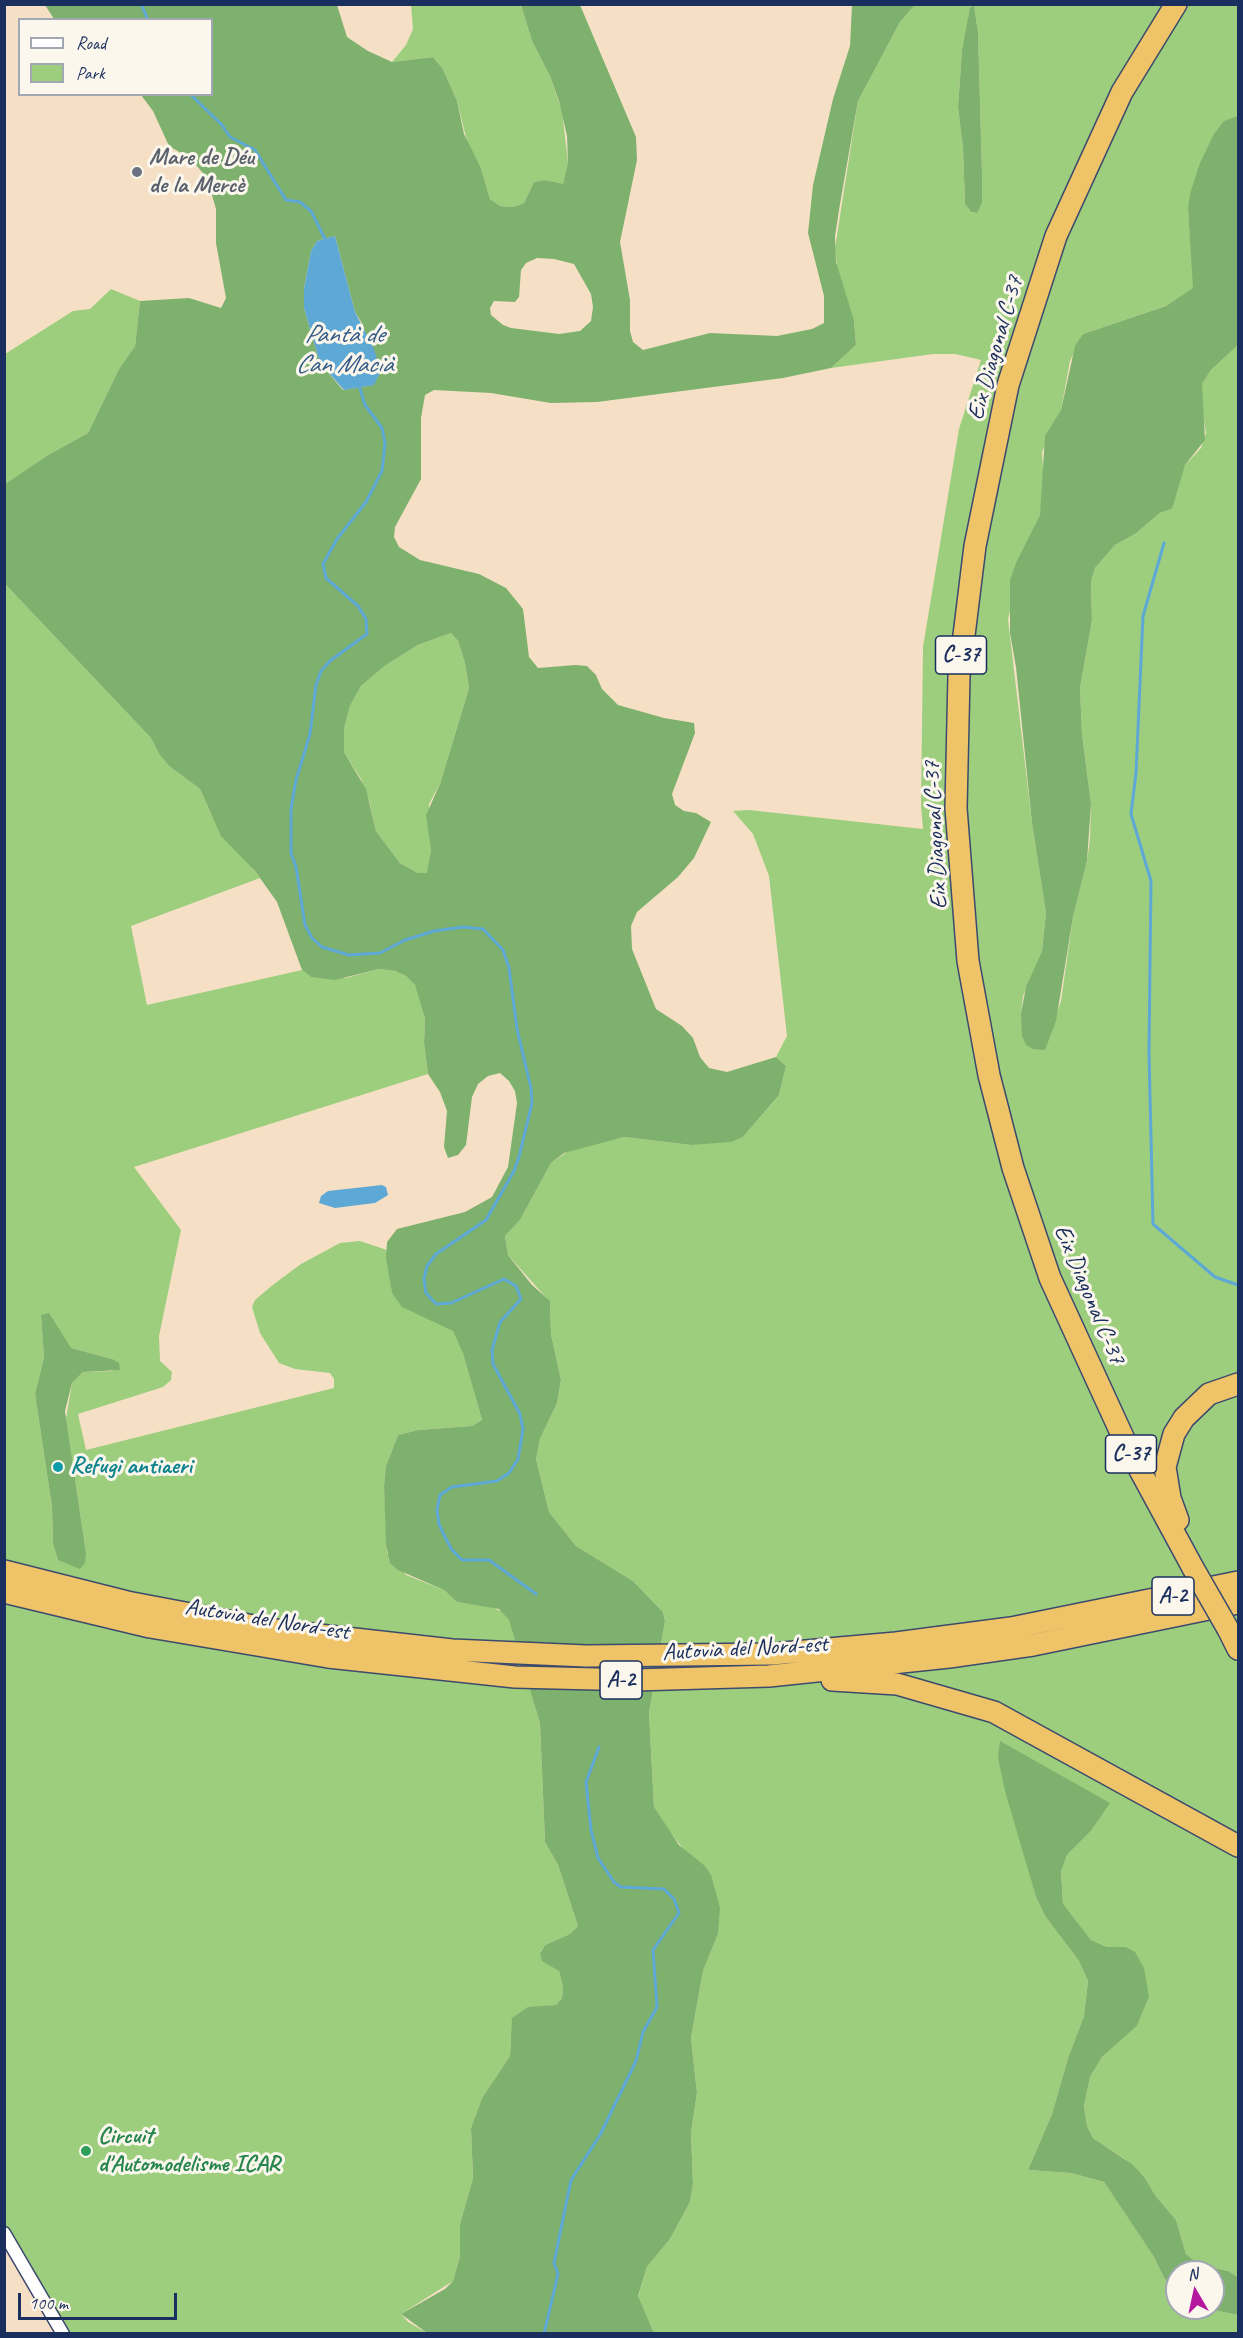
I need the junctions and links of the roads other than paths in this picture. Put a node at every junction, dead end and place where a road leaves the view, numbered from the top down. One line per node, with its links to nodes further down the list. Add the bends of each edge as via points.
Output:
1 (1176, 4): 3 (highway, Eix Diagonal C-37 / C-37, via 1122,92 1056,236 1008,385 975,546 958,676 956,808 968,961 981,1037 998,1112 1031,1223 1050,1278 1128,1448)
2 (1239, 1384): 3 (highway, via 1209,1394 1197,1404 1184,1418 1169,1449 1166,1479 1188,1542)
3 (1190, 1563): 10 (highway, Eix Diagonal C-37 / C-37, bridge)
4 (4, 1571): 9 (highway, Autovia del Nord-est / A-2, via 127,1602 275,1630 370,1643 512,1654 703,1656 825,1650 1011,1628)
5 (1239, 1573): 9 (highway, via 1131,1598)
6 (1239, 1582): 9 (highway, Autovia del Nord-est / A-2)
7 (4, 1592): 11 (highway, Autovia del Nord-est / A-2, via 150,1627 328,1657 525,1677 636,1680)
8 (1239, 1603): 11 (highway, Autovia del Nord-est / A-2, via 1034,1645)
9 (1108, 1611)
10 (1239, 1648)
11 (769, 1676): 12 (highway, via 897,1684 994,1712)
12 (1239, 1846)
13 (4, 2233): 14 (street)
14 (63, 2334)

